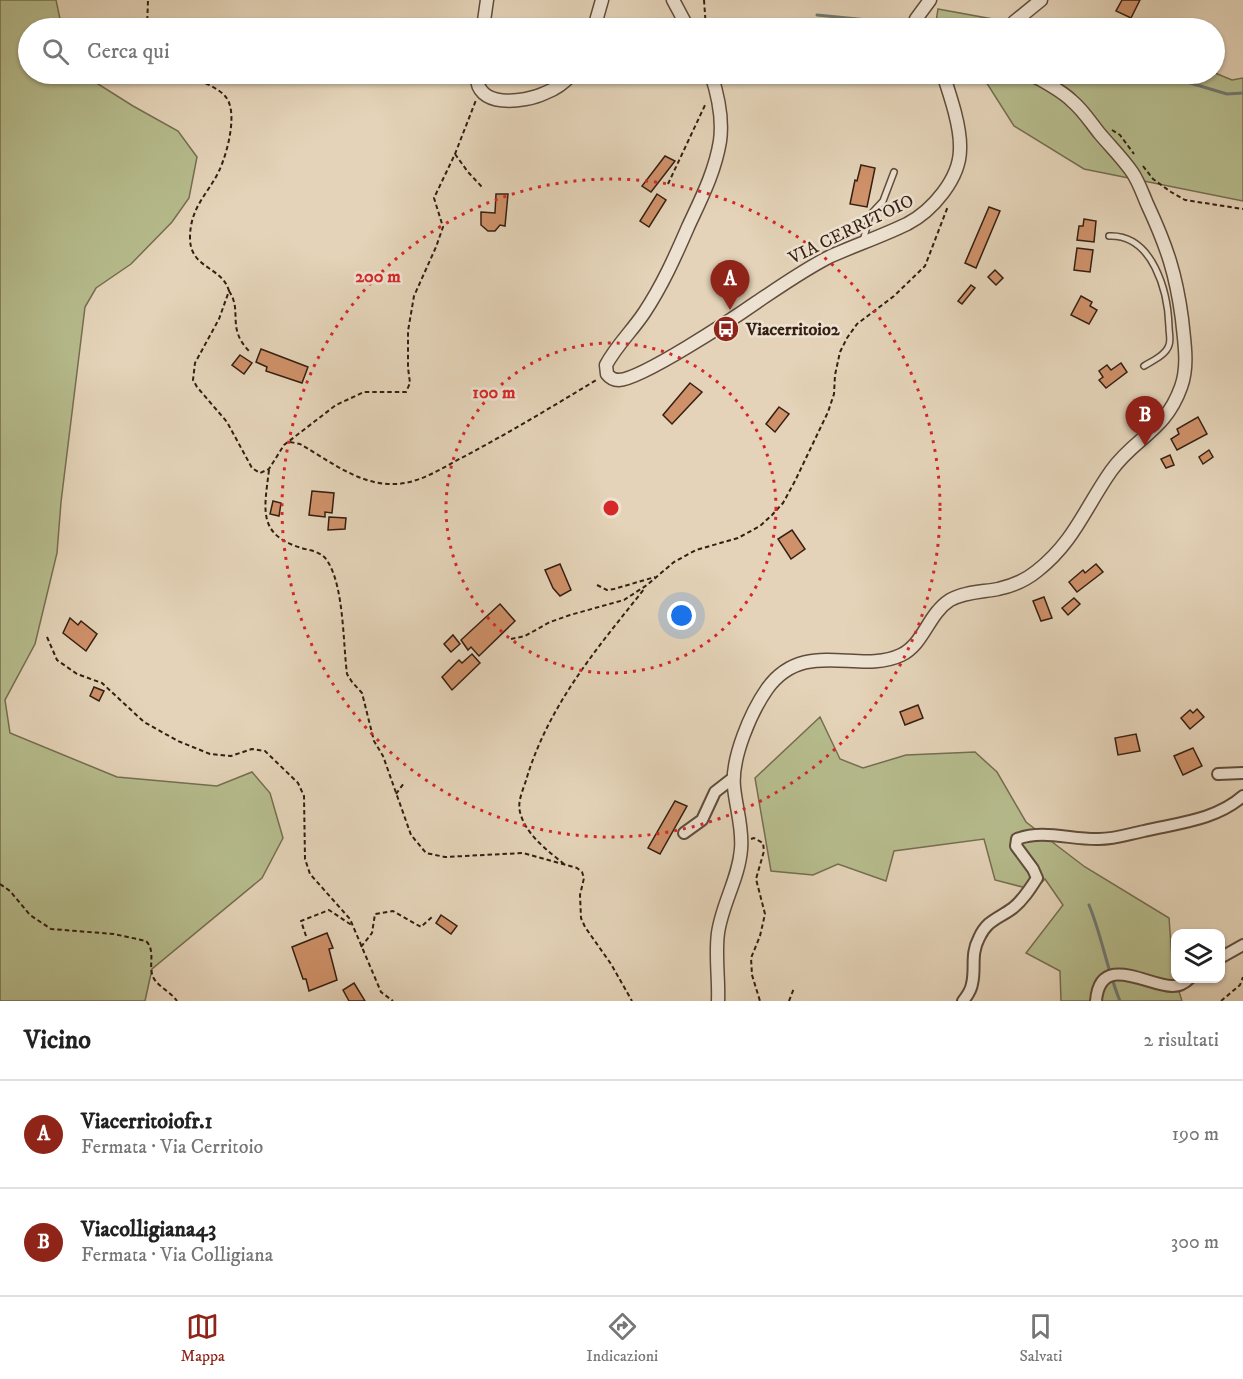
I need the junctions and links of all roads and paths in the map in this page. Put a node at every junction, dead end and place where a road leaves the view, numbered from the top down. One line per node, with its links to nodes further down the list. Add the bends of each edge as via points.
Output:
1 (148, 0): 8 (path)
2 (487, 0): 9 (street)
3 (602, 0): 10 (street)
4 (673, 0): 11 (street)
5 (704, 0): 12 (path)
6 (930, 0): 13 (street)
7 (1041, 0): 14 (street)
8 (147, 18)
9 (484, 18)
10 (597, 18)
11 (683, 18)
12 (705, 18)
13 (917, 18)
14 (1019, 18)
15 (206, 84): 34 (path, via 227,98 233,118 220,168 198,205 190,238 198,261 224,279)
16 (478, 84): 22 (street)
17 (561, 84): 22 (street, via 546,93 518,100 492,99)
18 (711, 84): 28 (path)
19 (714, 84): 38 (street, via 720,140 708,184 666,275 644,313 610,358)
20 (946, 84): 33 (street, VIA CERRITOIO, via 960,138 958,164 929,211)
21 (1046, 84): 35 (street, via 1072,100 1134,174 1167,248)
22 (478, 87): 24 (path, via 474,110)
23 (1110, 129): 25 (path, via 1120,135)
24 (455, 154): 29 (path); 39 (path, via 435,191 435,205 443,226 414,296 410,316 409,389 363,392 349,398)
25 (1137, 158)
26 (1142, 165): 31 (path, via 1153,179 1185,200)
27 (894, 172): 33 (lane, via 883,201 870,215)
28 (668, 184)
29 (482, 187)
30 (949, 204): 41 (path, via 925,266 894,296 856,324 847,338 840,351 828,411 783,503 749,533 696,550)
31 (1243, 209)
32 (1109, 236): 35 (lane, via 1130,239 1142,248 1159,273)
33 (863, 243): 38 (street, VIA CERRITOIO, via 793,278 653,366 619,380)
34 (229, 291): 36 (path, via 236,333); 40 (path, via 195,363 193,380 227,422 252,468 260,474)
35 (1175, 310): 37 (lane, via 1168,347); 48 (street, via 1186,354 1177,399 1162,423 1111,471 1068,541 1020,582 947,602 905,654 876,661 818,660 790,669 777,678 741,742)
36 (249, 351)
37 (1144, 366)
38 (607, 374): 39 (path, via 420,480 389,484 358,477 300,444)
39 (287, 443): 40 (path)
40 (269, 469): 50 (path, via 265,498 269,528 282,540 324,556 333,572 342,608 347,674 362,693 374,741)
41 (658, 576): 42 (path, via 614,589); 43 (path)
42 (597, 585)
43 (647, 585): 45 (path, via 624,600 570,615); 54 (path, via 563,697 539,743 520,799 519,812 525,824)
44 (47, 637): 57 (path, via 57,660 77,674 102,683 144,722 178,741 210,754 231,756 252,749 265,751 298,783 304,796 305,859 310,874)
45 (511, 639)
46 (1243, 773): 47 (street)
47 (1218, 774)
48 (733, 778): 52 (street, via 715,792 702,820); 53 (street)
49 (404, 783): 50 (path)
50 (396, 794): 54 (path, via 411,835 426,853 445,857 523,853)
51 (1243, 796): 71 (street, via 1203,818 1121,837 1038,835 1017,839 1016,846 1037,878 1012,908 987,924 973,955 972,988)
52 (684, 833)
53 (741, 842): 68 (street, via 739,863 718,931); 69 (path, via 754,838 763,843 764,851 756,879 765,914 751,958)
54 (564, 865): 67 (path, via 582,872 581,918)
55 (0, 884): 65 (path, via 30,915 51,929 146,941 151,948 152,975)
56 (433, 916): 60 (path, via 421,927 393,911 375,915 372,933)
57 (353, 926): 58 (path, via 329,910 301,921); 60 (path)
58 (306, 936)
59 (1243, 945): 61 (street)
60 (362, 947): 66 (path, via 381,992)
61 (1225, 956)
62 (1243, 977): 73 (path, via 1240,986)
63 (1184, 983): 72 (street, via 1158,985 1134,975 1113,975 1104,981)
64 (794, 988): 70 (path)
65 (177, 1001)
66 (393, 1001)
67 (632, 1001)
68 (718, 1001)
69 (760, 1001)
70 (789, 1001)
71 (963, 1001)
72 (1096, 1001)
73 (1221, 1001)

